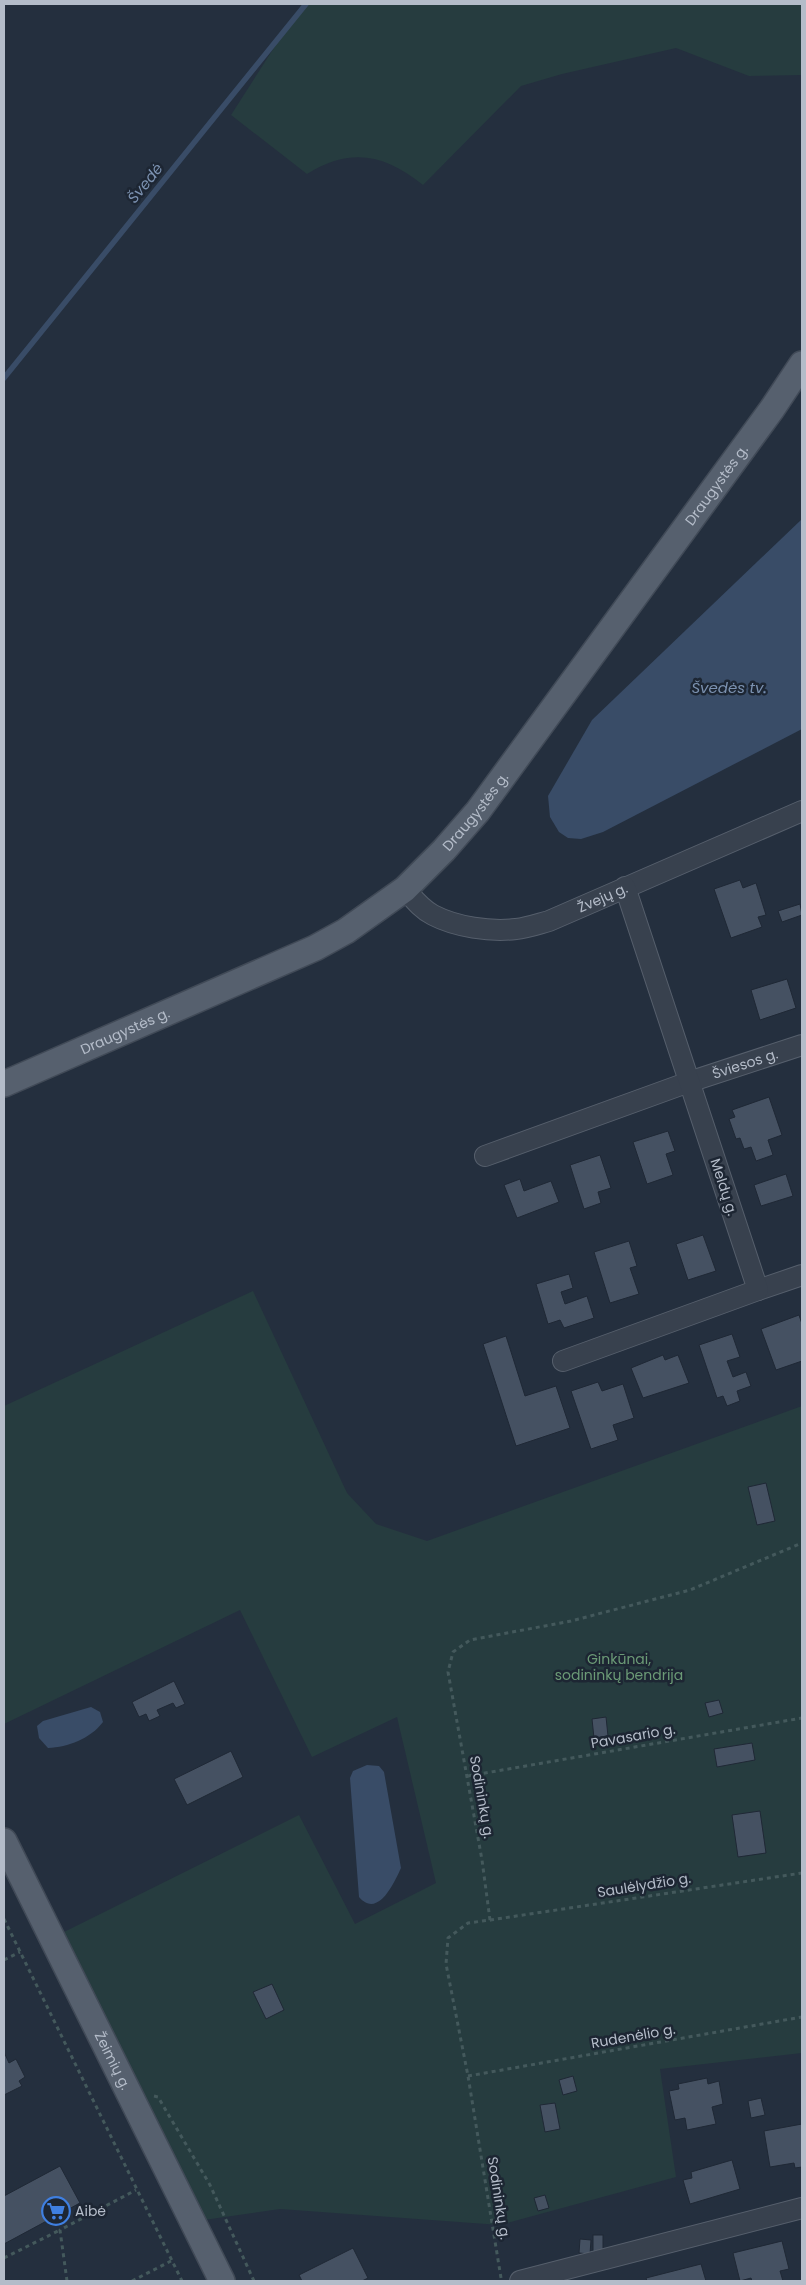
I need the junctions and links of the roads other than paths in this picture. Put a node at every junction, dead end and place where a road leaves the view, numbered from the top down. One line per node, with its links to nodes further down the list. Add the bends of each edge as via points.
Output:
1 (802, 364): 4 (main road, Draugystės g., via 511,768 444,850)
2 (802, 811): 3 (street, Žvejų g.)
3 (625, 887): 4 (street, Žvejų g., via 549,921 517,929 496,930 433,915); 6 (street, Meldų g.)
4 (405, 888): 7 (main road, Draugystės g., via 360,922 315,948)
5 (802, 1045): 6 (street, Šviesos g.)
6 (689, 1082): 8 (street, Šviesos g.); 10 (street, Meldų g.)
7 (4, 1084)
8 (485, 1156)
9 (802, 1275): 10 (street)
10 (758, 1290): 11 (street)
11 (563, 1361)
12 (4, 1841): 14 (main road, Žeimių g.)
13 (802, 2208): 15 (street)
14 (222, 2281)
15 (520, 2281)

